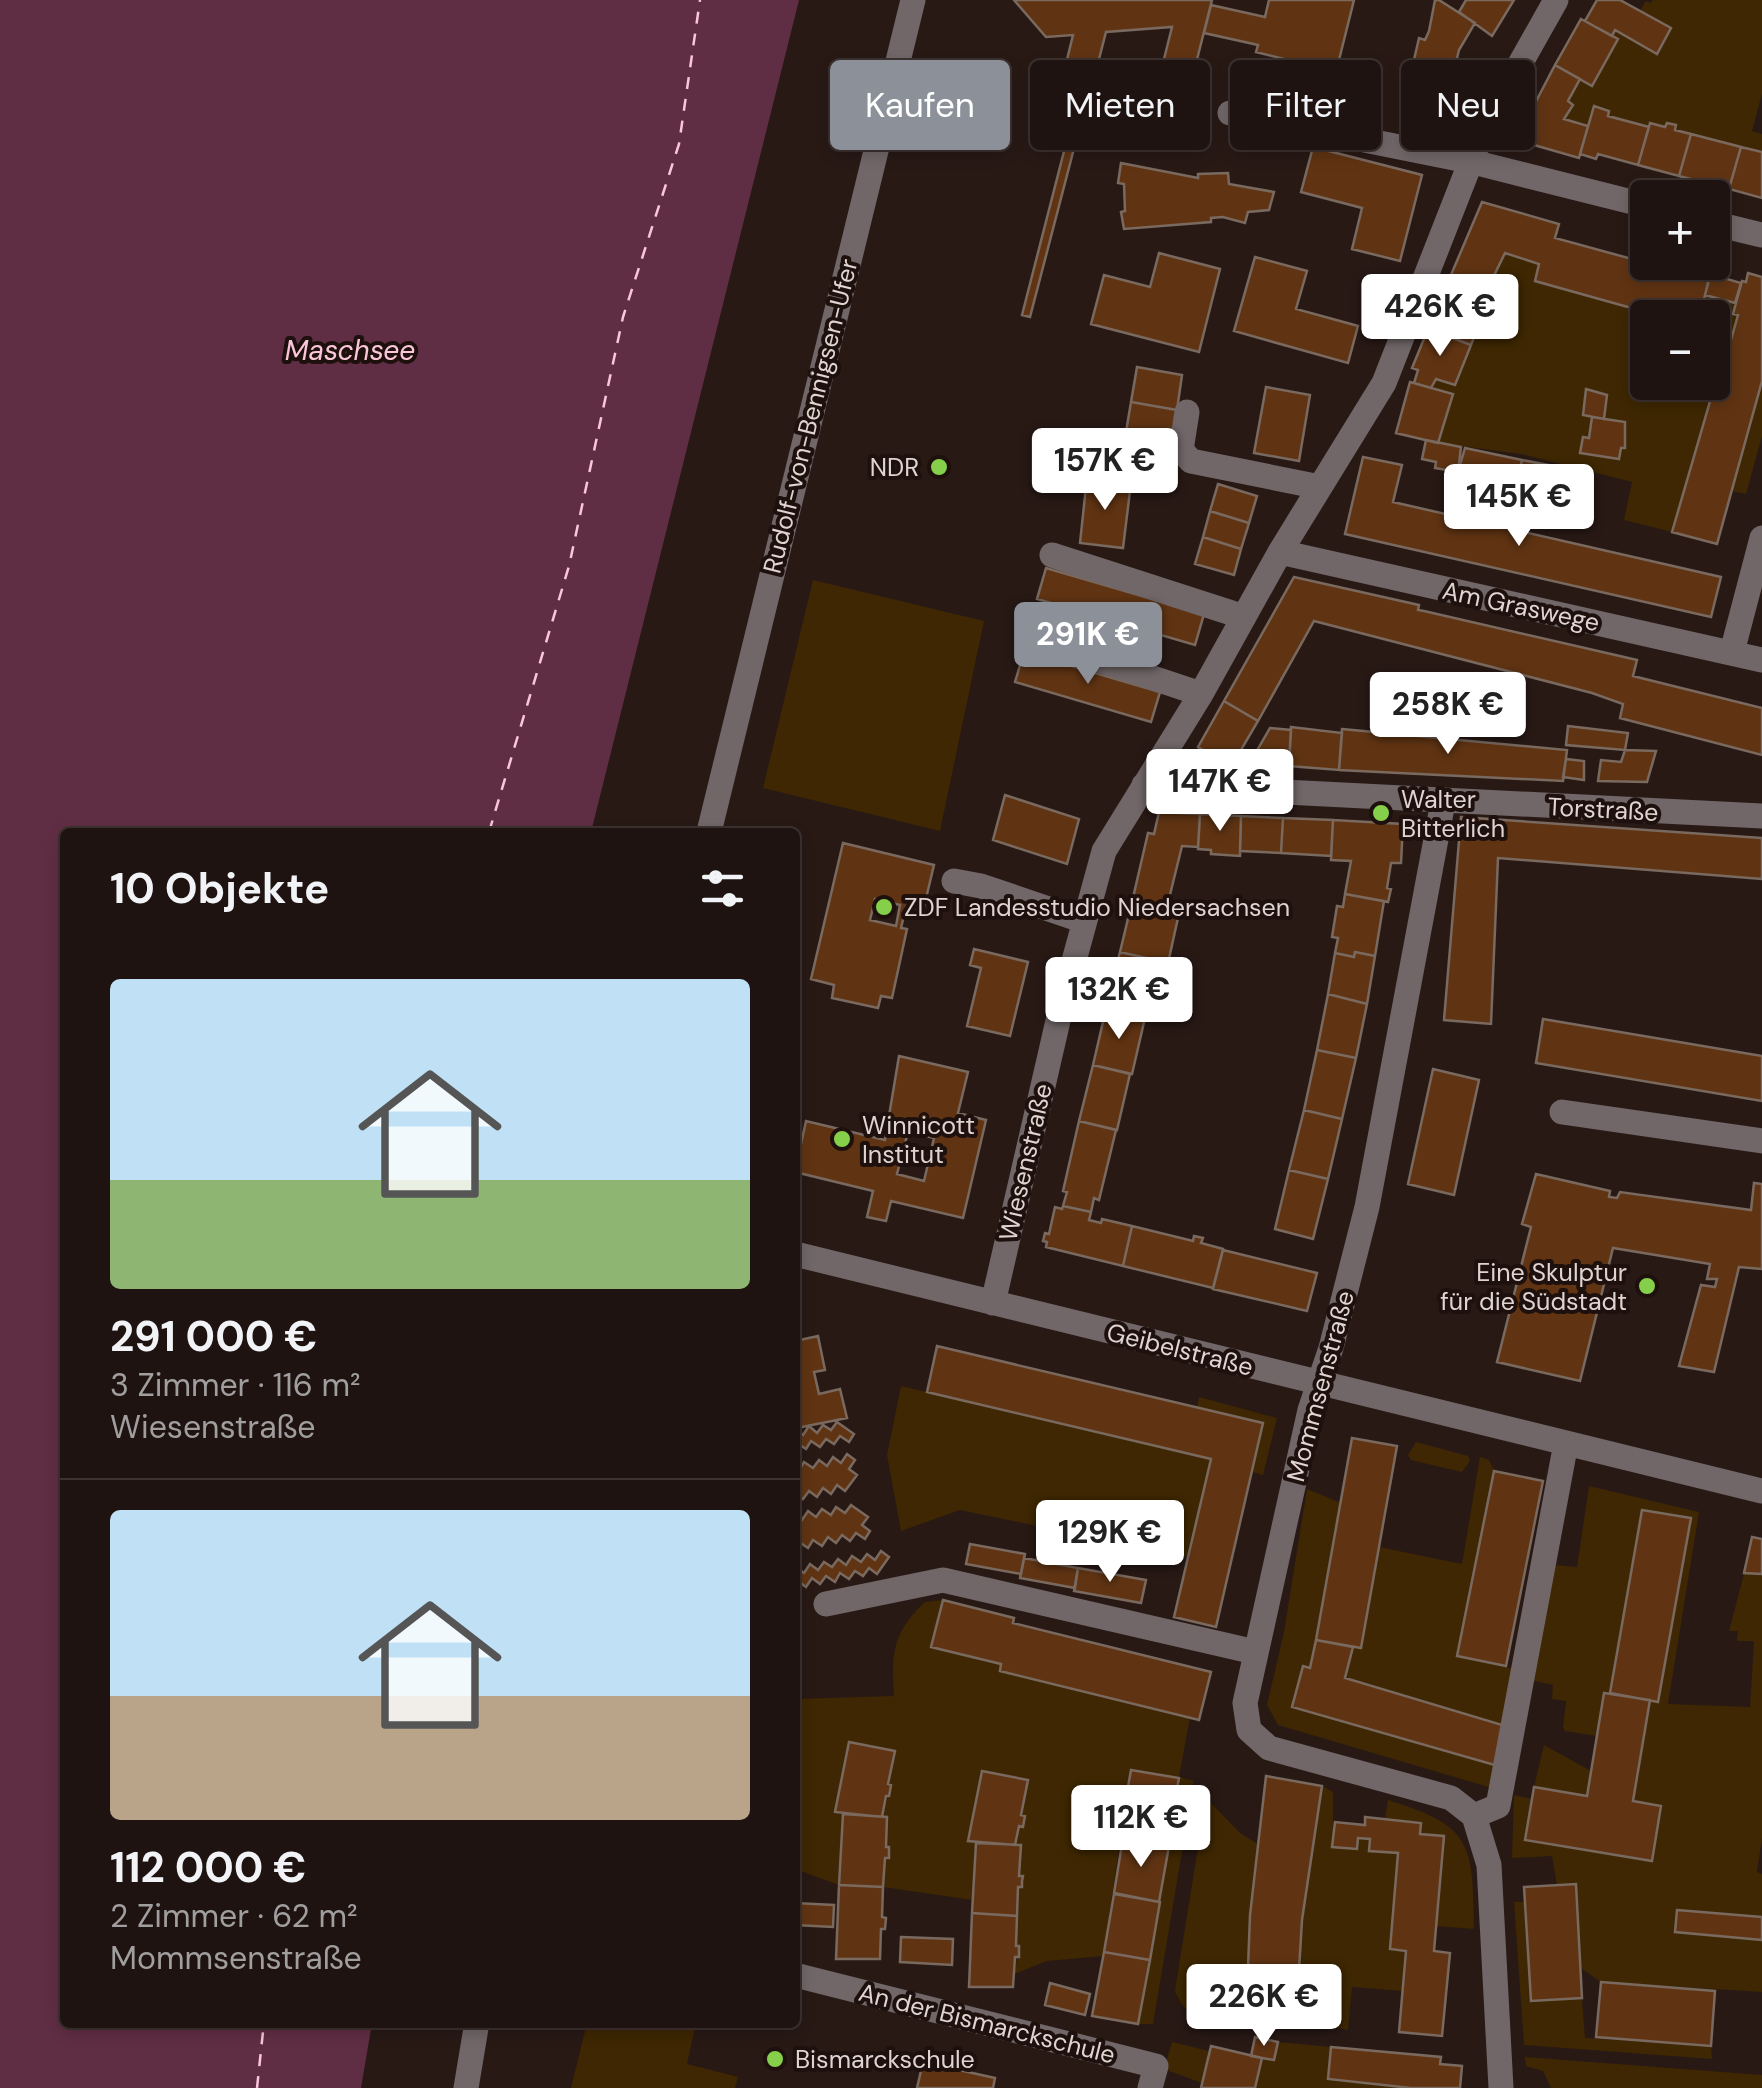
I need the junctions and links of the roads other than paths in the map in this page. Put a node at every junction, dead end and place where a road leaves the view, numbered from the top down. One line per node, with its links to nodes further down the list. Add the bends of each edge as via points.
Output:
1 (913, 0): 21 (street, Rudolf-von-Bennigsen-Ufer)
2 (1556, 0): 4 (street, Wiesenstraße)
3 (1381, 143): 4 (street)
4 (1469, 161): 5 (street); 9 (street, Wiesenstraße, via 1384,383)
5 (1630, 201)
6 (1730, 227): 7 (street)
7 (1762, 235)
8 (1187, 412): 9 (street, via 1180,450 1191,462)
9 (1320, 487): 11 (street, Wiesenstraße)
10 (1762, 538): 15 (street)
11 (1280, 552): 13 (street, Wiesenstraße); 15 (street, Am Graswege)
12 (1052, 555): 13 (street)
13 (1244, 617): 17 (street, Wiesenstraße)
14 (1030, 637): 17 (street)
15 (1732, 652): 16 (street, Am Graswege)
16 (1762, 660)
17 (1201, 694): 18 (street, Wiesenstraße)
18 (1144, 786): 19 (street, Torstraße); 23 (street, Wiesenstraße, via 1104,851)
19 (1442, 802): 20 (street, Torstraße); 28 (street, Mommsenstraße, via 1367,1207)
20 (1762, 816)
21 (710, 828)
22 (954, 881): 23 (street)
23 (1084, 921): 27 (street, Wiesenstraße)
24 (1562, 1112): 25 (street)
25 (1762, 1141)
26 (800, 1255): 27 (street, Geibelstraße)
27 (993, 1303): 28 (street, Geibelstraße)
28 (1319, 1383): 29 (street, Geibelstraße); 32 (street, Mommsenstraße)
29 (1566, 1443): 30 (street, Geibelstraße); 33 (street, via 1498,1806)
30 (1762, 1492)
31 (826, 1604): 32 (street, via 942,1580)
32 (1254, 1652): 33 (street, Mommsenstraße, via 1245,1703 1249,1730 1269,1748 1451,1798)
33 (1474, 1816): 38 (street, via 1488,1865)
34 (800, 1976): 37 (street, An der Bismarckschule, via 1156,2066)
35 (476, 2028): 36 (street)
36 (466, 2088)
37 (1150, 2088)
38 (1501, 2088)

